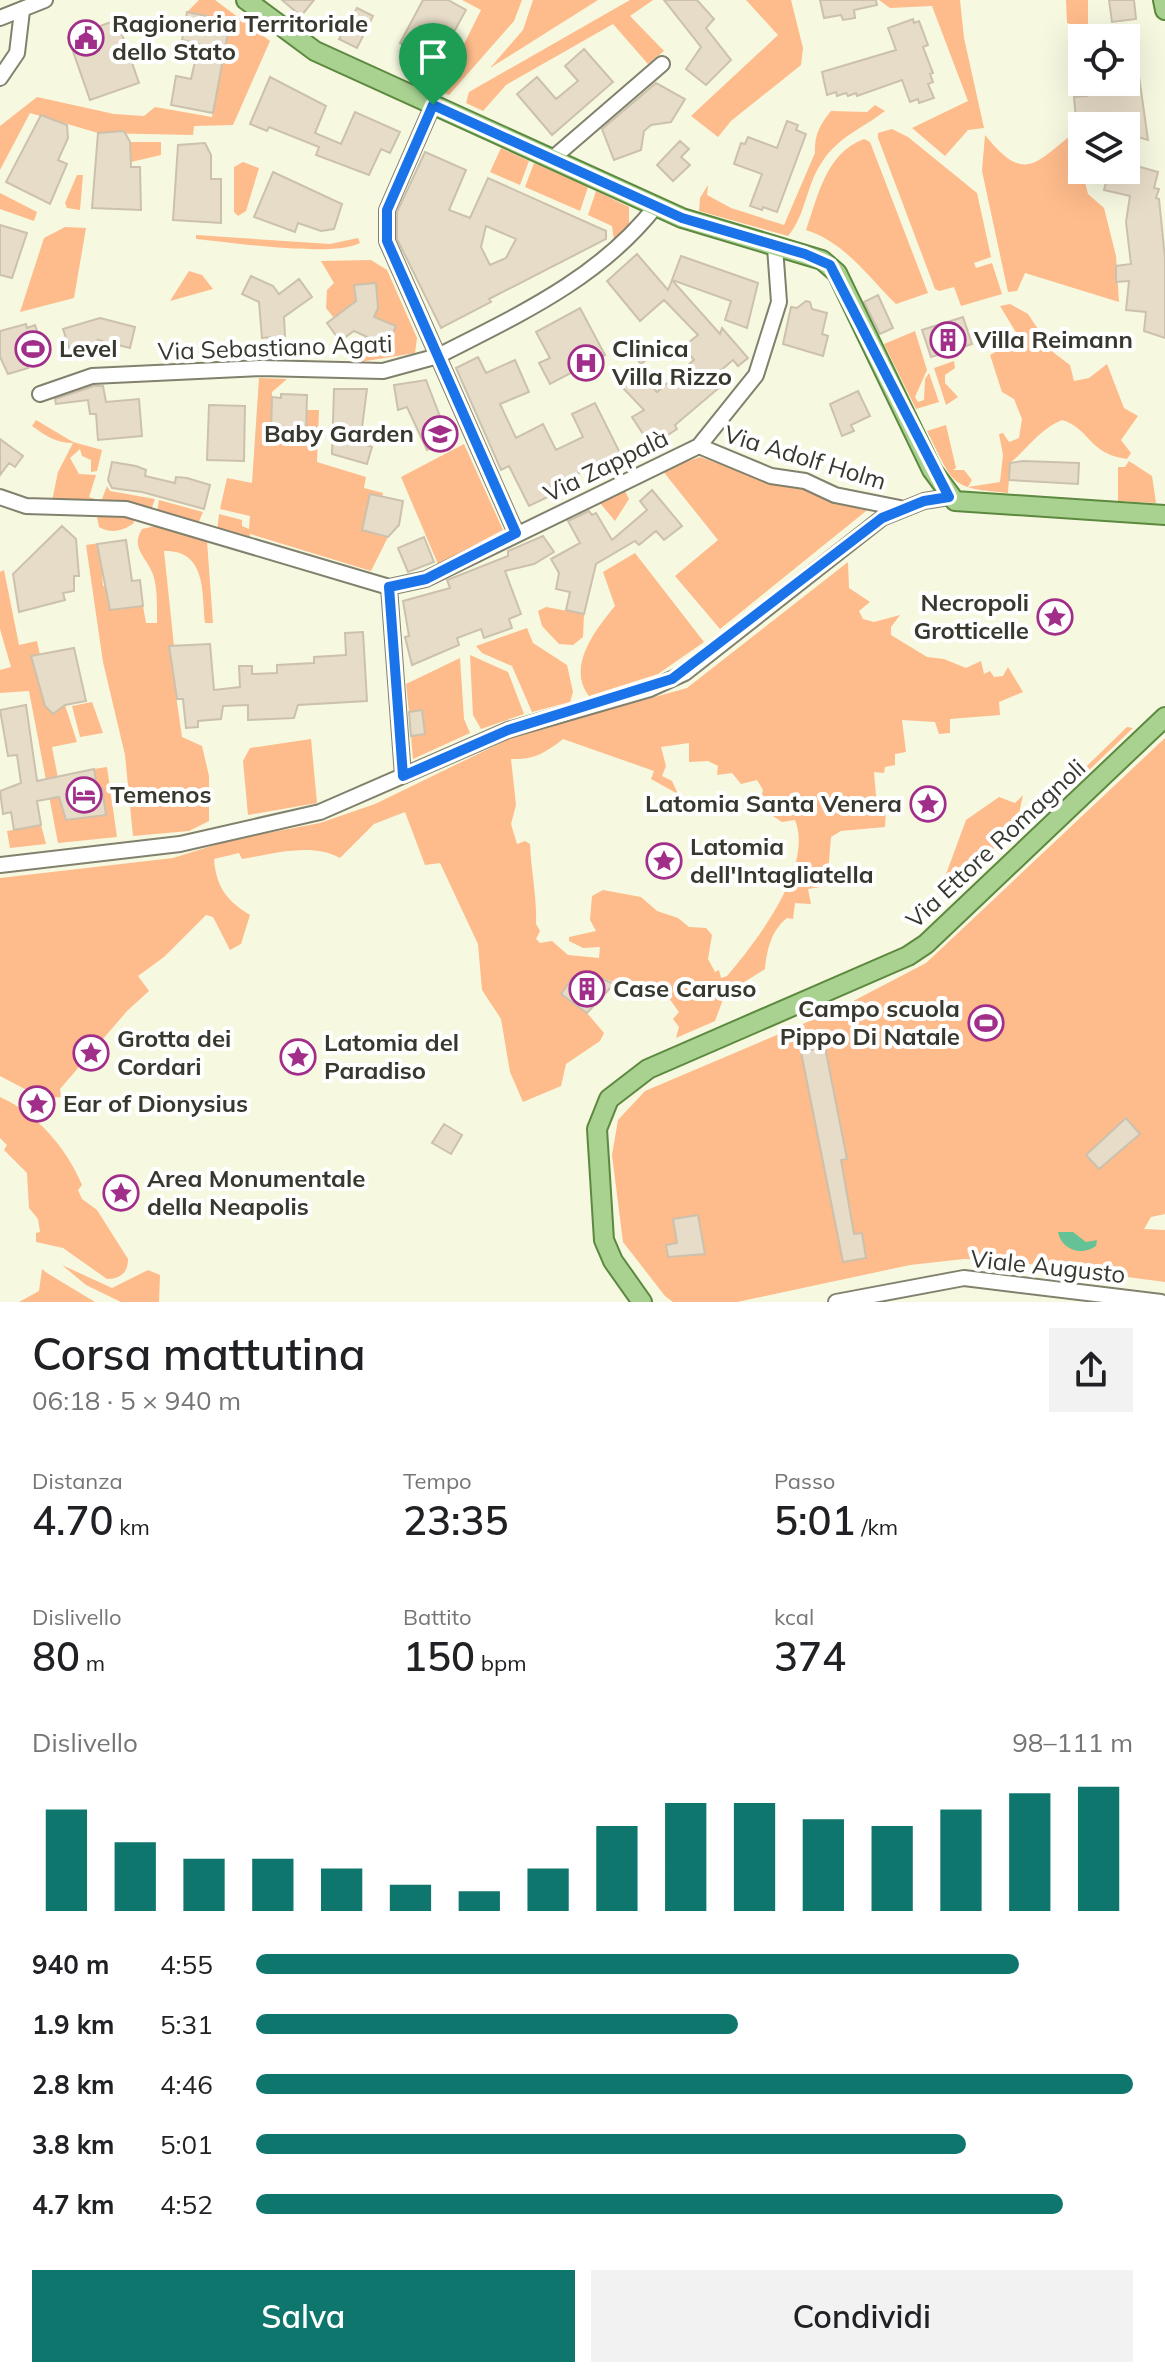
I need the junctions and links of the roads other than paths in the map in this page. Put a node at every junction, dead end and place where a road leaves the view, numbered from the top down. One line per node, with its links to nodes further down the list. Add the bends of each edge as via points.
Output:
1 (45, 0): 5 (street)
2 (246, 0): 9 (main road, via 315,51)
3 (1163, 0): 4 (main road)
4 (1165, 10)
5 (22, 11): 6 (street); 8 (street, via 17,53)
6 (0, 18)
7 (662, 64): 10 (street)
8 (0, 78)
9 (433, 105): 10 (main road); 13 (street, via 385,225 392,260)
10 (553, 158): 11 (main road)
11 (656, 206): 12 (main road); 13 (street, Via Sebastiano Agati, via 588,274)
12 (775, 247): 15 (street, Via Zappalà, via 779,302 760,363); 17 (main road, via 822,260 837,273)
13 (438, 356): 14 (street, Via Sebastiano Agati, via 383,371 260,368 92,376); 22 (street)
14 (40, 394)
15 (699, 446): 19 (street, Via Adolf Holm, via 771,476); 22 (street, Via Zappalà)
16 (0, 497): 23 (street, Via Zappalà, via 26,506 126,509)
17 (949, 497): 18 (main road); 19 (street)
18 (1009, 507): 20 (main road); 21 (main road)
19 (900, 508): 25 (street, via 672,679 508,730)
20 (1165, 515)
21 (1165, 524)
22 (516, 533): 23 (street, Via Zappalà, via 426,579)
23 (389, 587): 25 (street)
24 (1165, 717): 27 (main road, Via Ettore Romagnoli, via 908,956 648,1069 609,1099 597,1129 604,1240)
25 (403, 776): 26 (street, via 320,812 180,844)
26 (0, 865)
27 (642, 1302)
28 (836, 1302): 29 (street, Viale Augusto, via 964,1278)
29 (1161, 1302)

